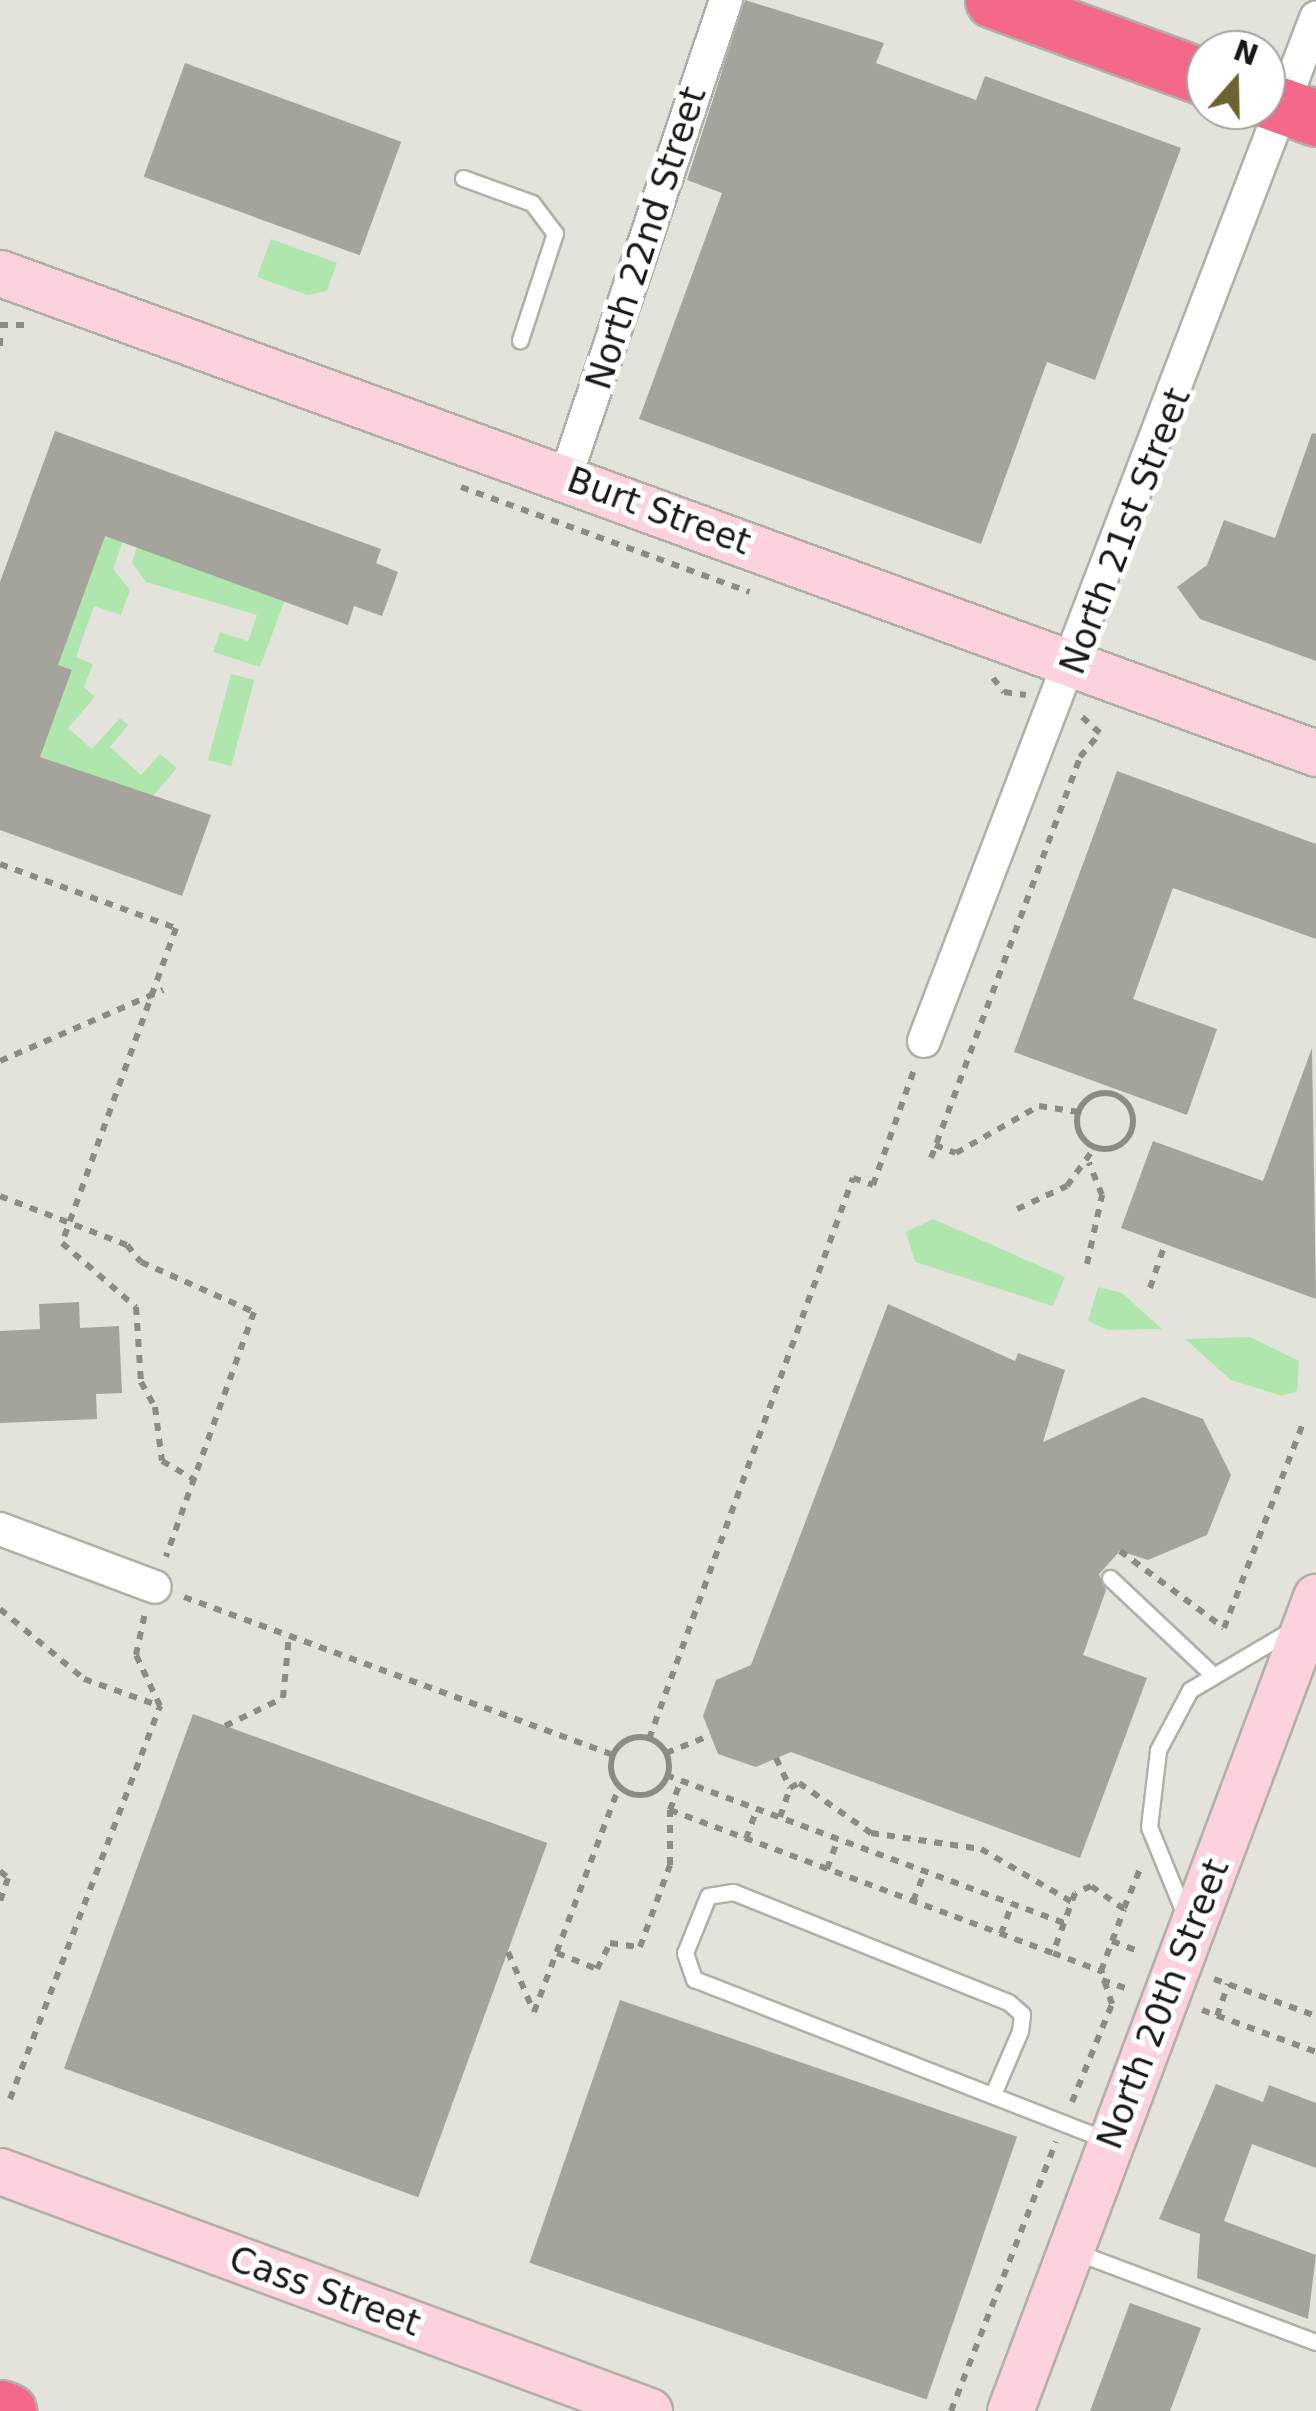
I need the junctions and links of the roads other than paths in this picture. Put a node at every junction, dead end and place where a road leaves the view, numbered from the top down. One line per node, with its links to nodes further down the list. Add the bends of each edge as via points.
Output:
1 (726, 0): 9 (street, North 22nd Street)
2 (993, 0): 4 (highway)
3 (1316, 18): 5 (street, North 21st Street)
4 (1186, 71)
5 (1288, 108): 10 (street, North 21st Street)
6 (464, 178): 8 (lane, via 532,203 555,233)
7 (0, 274): 9 (street, Burt Street)
8 (520, 340)
9 (566, 476): 10 (street, Burt Street)
10 (1076, 665): 11 (street, Burt Street); 12 (street, North 21st Street)
11 (1316, 753)
12 (924, 1041)
13 (0, 1529): 15 (street)
14 (1110, 1578): 17 (lane)
15 (156, 1587)
16 (1311, 1610): 17 (lane); 18 (street, North 20th Street)
17 (1212, 1674): 18 (lane, via 1174,1716 1150,1792 1154,1850)
18 (1179, 1966): 20 (street, North 20th Street)
19 (993, 2094): 19 (lane, via 694,1979 685,1953 708,1896 733,1892 1008,2002 1022,2014 1020,2030); 20 (lane)
20 (1111, 2142): 22 (street, North 20th Street)
21 (0, 2171): 26 (street, Cass Street)
22 (1069, 2249): 23 (lane); 27 (street, North 20th Street)
23 (1316, 2342)
24 (0, 2408): 25 (highway)
25 (8, 2411)
26 (649, 2411)
27 (1010, 2411)

